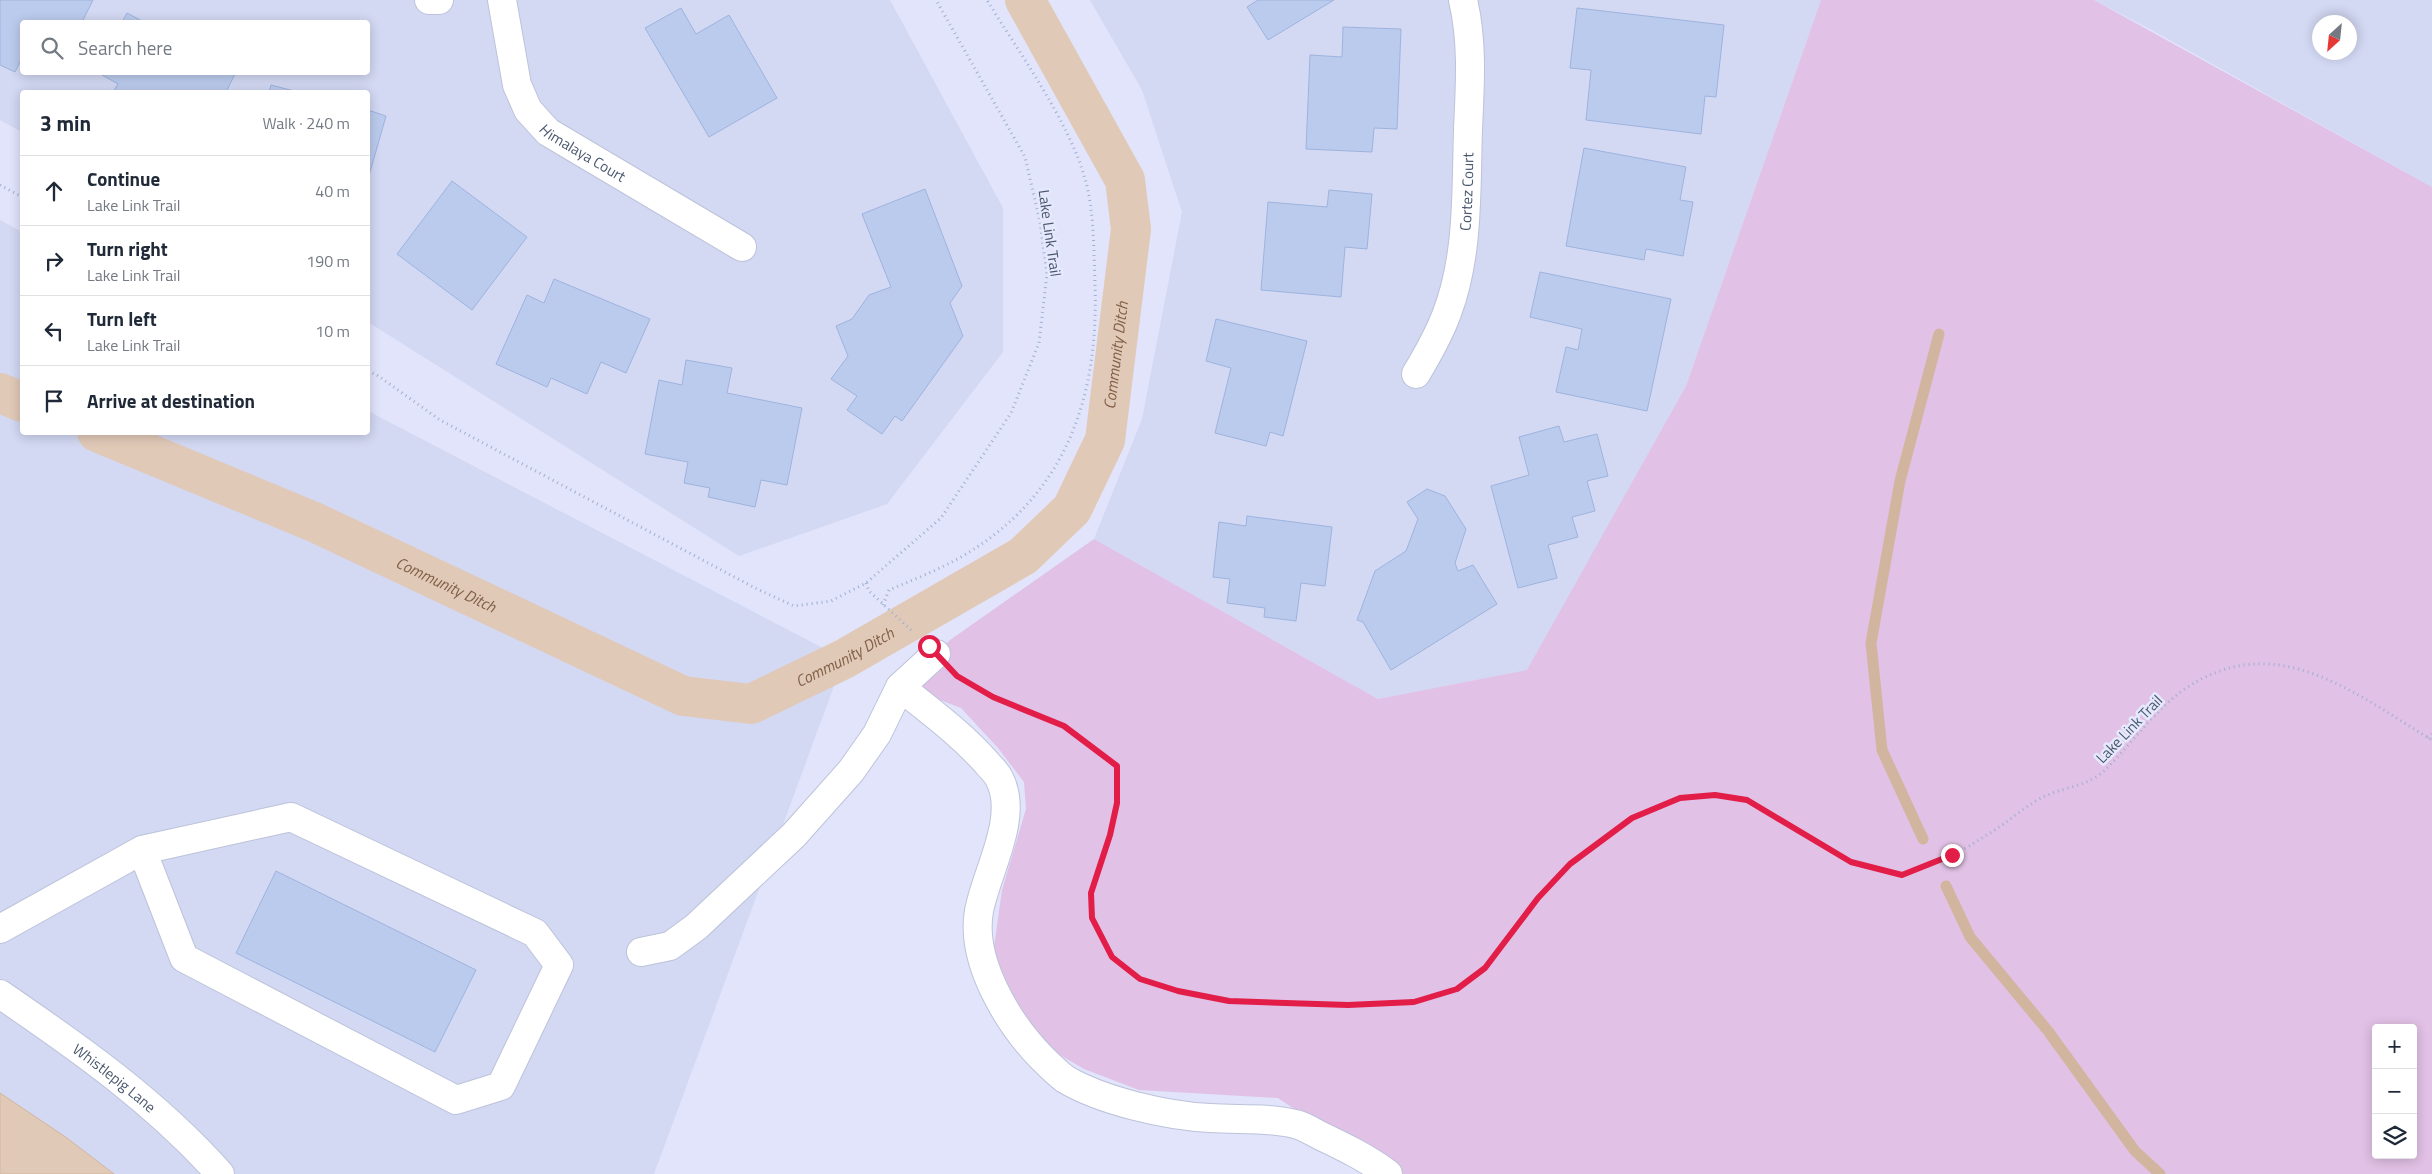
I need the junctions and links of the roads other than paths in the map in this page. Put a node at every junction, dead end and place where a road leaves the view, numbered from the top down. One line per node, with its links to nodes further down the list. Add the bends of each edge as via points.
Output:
1 (430, 0): 2 (street)
2 (439, 0)
3 (502, 0): 5 (street, Himalaya Court, via 517,85 528,110 548,132)
4 (1463, 0): 6 (street, Cortez Court, via 1470,70 1464,233 1447,312 1434,344)
5 (742, 247)
6 (1416, 374)
7 (932, 650): 8 (street)
8 (900, 687): 11 (street, via 872,742 824,804 794,835 696,927 670,946); 14 (street, via 959,733 999,778 1005,803 1003,828 978,913 982,958 1001,1003 1040,1057 1064,1078 1084,1087 1174,1116 1297,1124 1344,1146)
9 (142, 850): 9 (street, via 291,817 535,933 559,965 501,1086 456,1100 184,958); 10 (street)
10 (0, 929)
11 (641, 952)
12 (0, 994): 13 (street, Whistlepig Lane, via 136,1092 191,1141)
13 (220, 1174)
14 (1388, 1174)

